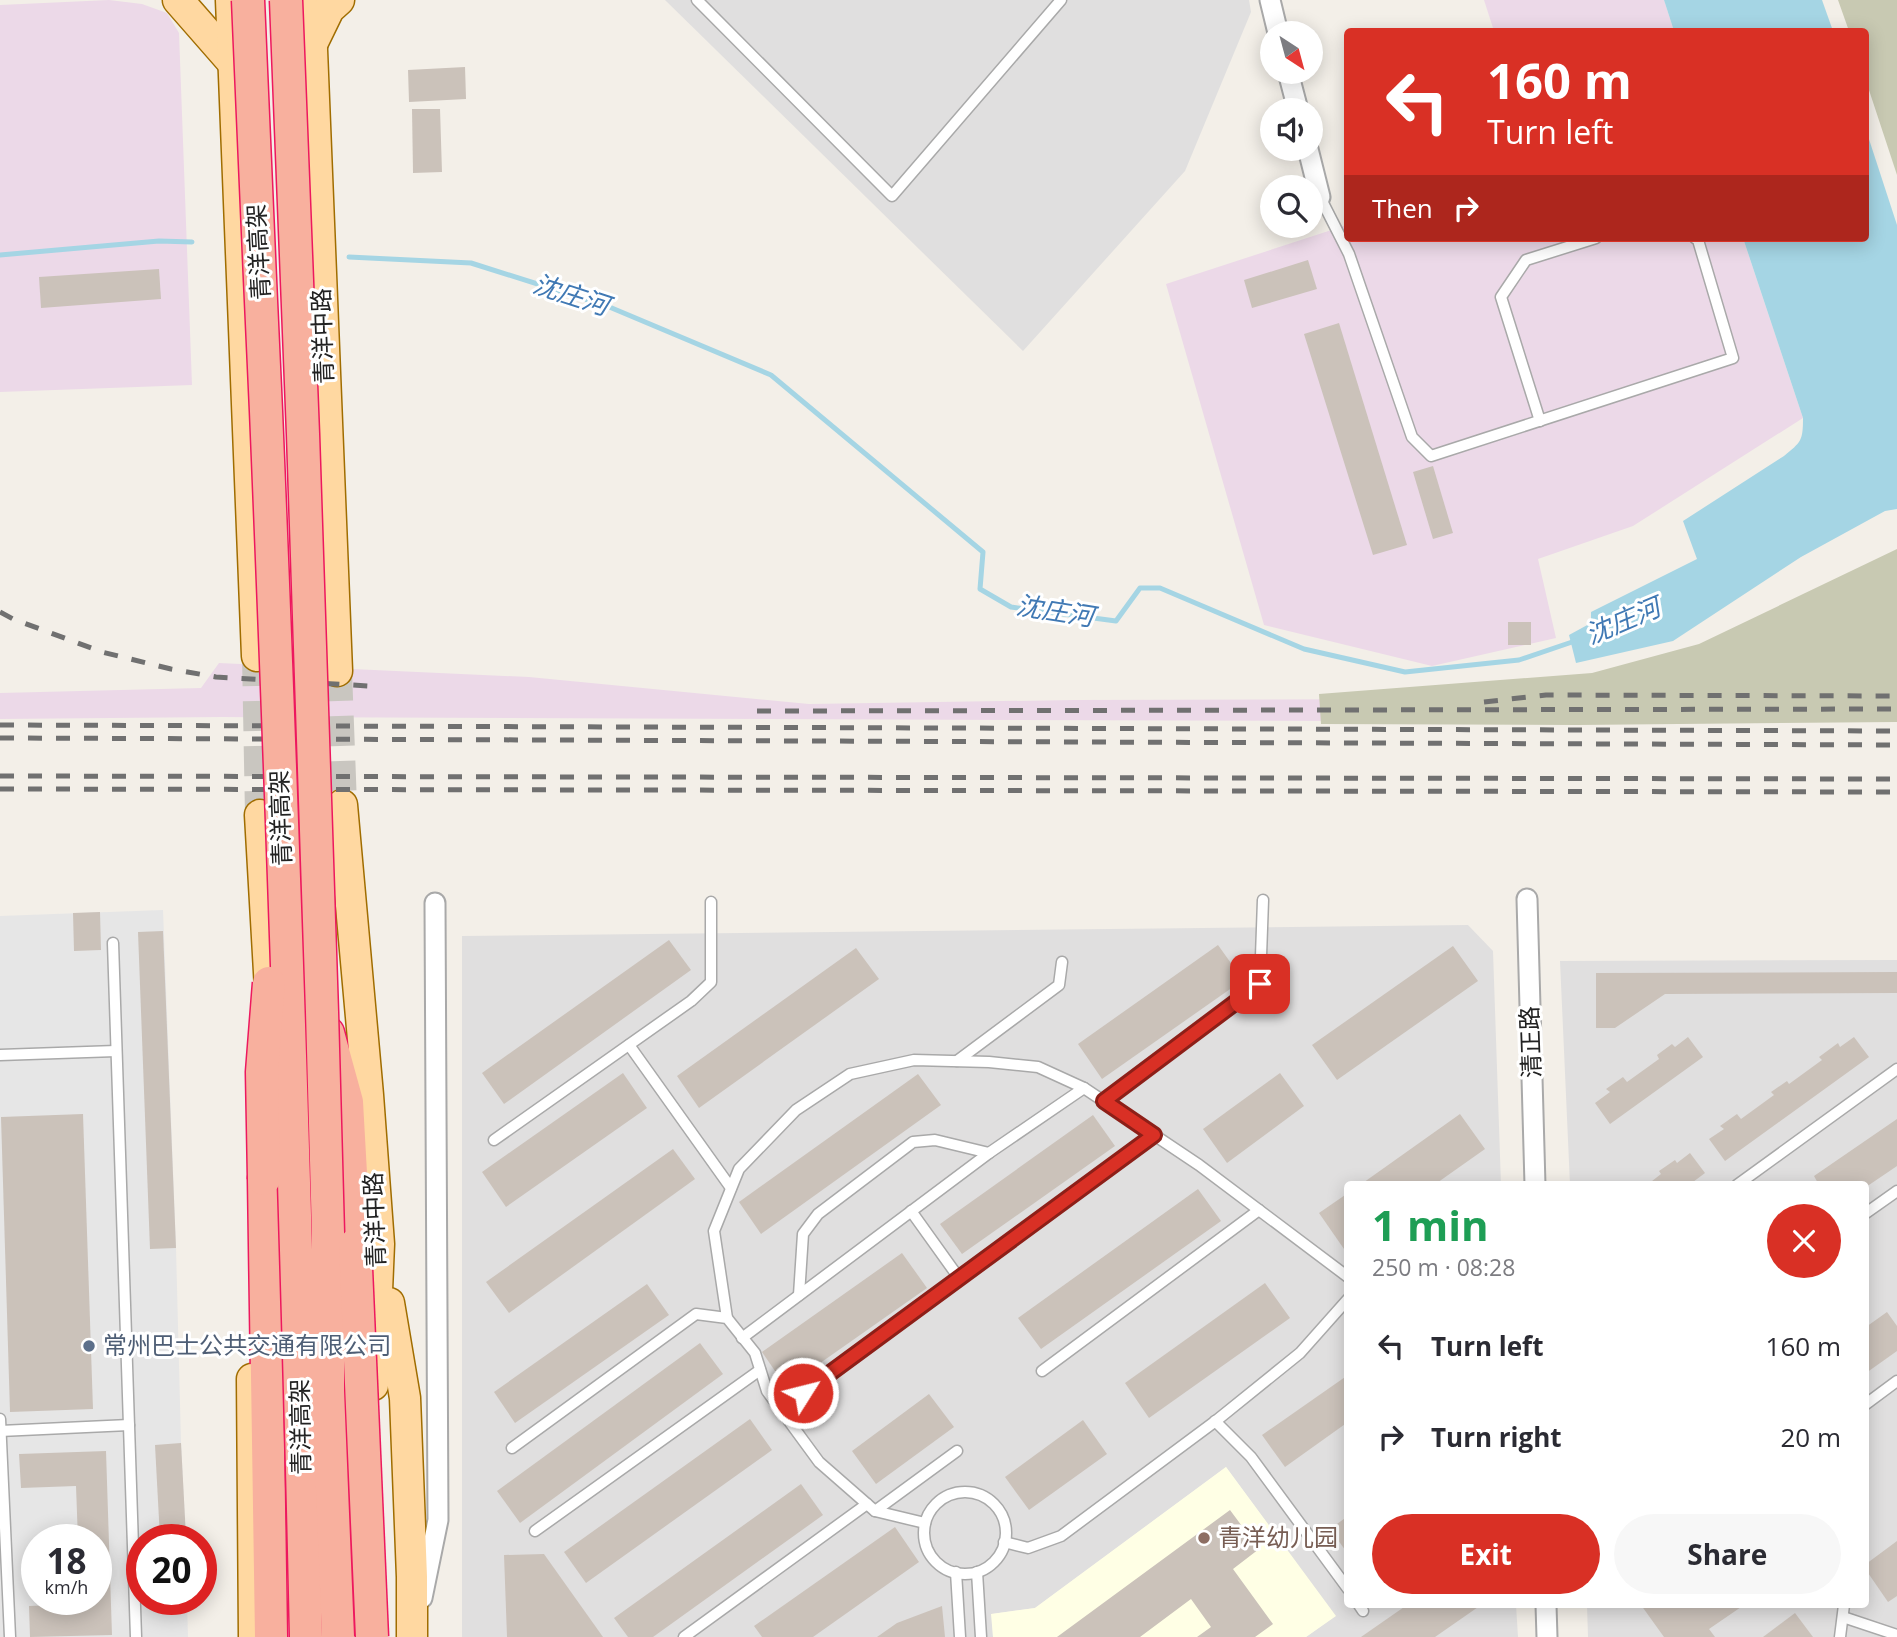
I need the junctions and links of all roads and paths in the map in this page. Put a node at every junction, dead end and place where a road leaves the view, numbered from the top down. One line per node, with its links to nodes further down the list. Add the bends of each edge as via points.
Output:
1 (178, 0): 12 (main road)
2 (232, 0): 12 (main road)
3 (248, 0): 20 (highway, 青洋高架, bridge, via 265,397)
4 (286, 0): 27 (highway, 青洋高架, bridge)
5 (310, 0): 11 (main road, 青洋中路)
6 (339, 0): 11 (main road, via 329,9)
7 (697, 0): 8 (lane, via 892,196)
8 (1060, 0)
9 (1270, 0): 10 (street)
10 (1275, 21)
11 (311, 47): 18 (main road, 青洋中路)
12 (234, 64): 17 (main road)
13 (1323, 203): 16 (lane, via 1349,254 1412,437 1431,456)
14 (1583, 242): 16 (lane, via 1526,260 1501,298)
15 (1699, 242): 16 (lane, via 1733,358)
16 (1540, 421)
17 (257, 656)
18 (337, 671)
19 (342, 804): 45 (main road, 青洋中路)
20 (271, 816): 76 (main road, via 249,1139); 77 (highway, bridge, via 262,1072); 78 (main road); 79 (highway, 青洋高架, bridge, via 300,1396)
21 (1527, 899): 38 (street, 清正路)
22 (1263, 900): 34 (lane, via 1260,984)
23 (711, 902): 28 (lane, via 711,982)
24 (435, 903): 83 (street, via 438,1520)
25 (113, 943): 29 (lane)
26 (1062, 962): 31 (lane, via 1059,985)
27 (322, 1012): 80 (highway, 青洋高架, bridge, via 328,1391); 82 (highway, bridge, via 347,1102)
28 (629, 1045): 36 (lane); 40 (lane)
29 (117, 1051): 30 (lane); 59 (lane)
30 (0, 1055)
31 (957, 1061): 33 (lane, via 1038,1067); 40 (lane, via 914,1060 850,1074 796,1110 739,1169)
32 (1897, 1069): 39 (lane)
33 (1084, 1088): 34 (lane); 37 (lane)
34 (1104, 1101): 35 (lane)
35 (1154, 1135): 42 (lane); 47 (lane)
36 (494, 1140)
37 (989, 1153): 43 (lane); 48 (lane, via 935,1140 913,1142 818,1214 803,1234)
38 (1535, 1181)
39 (1743, 1181)
40 (731, 1188): 50 (lane, via 714,1231)
41 (1897, 1191): 44 (lane)
42 (1259, 1210): 46 (lane); 53 (lane)
43 (911, 1211): 47 (lane); 48 (lane)
44 (1869, 1211)
45 (379, 1244): 81 (main road, 青洋中路); 83 (main road, via 405,1398)
46 (1344, 1274)
47 (959, 1279): 56 (lane)
48 (799, 1295): 51 (lane)
49 (1344, 1304): 58 (lane, via 1300,1353)
50 (727, 1318): 51 (lane); 61 (lane, via 696,1314)
51 (742, 1338): 52 (lane, via 755,1353)
52 (760, 1370): 56 (lane); 65 (lane)
53 (1042, 1371)
54 (1897, 1381): 55 (lane)
55 (1869, 1402)
56 (780, 1409): 63 (lane, via 819,1462)
57 (0, 1419): 60 (lane)
58 (1215, 1421): 66 (lane, via 1060,1536 1028,1548); 69 (lane, via 1251,1457)
59 (129, 1425): 60 (lane); 75 (lane)
60 (0, 1431): 74 (lane)
61 (512, 1448)
62 (957, 1451): 63 (lane)
63 (871, 1507): 64 (lane); 84 (lane)
64 (925, 1523): 66 (lane, via 941,1500 968,1492 981,1495 1000,1512 1005,1523); 67 (lane, via 928,1551 936,1562)
65 (535, 1531)
66 (1004, 1542): 68 (lane, via 996,1560)
67 (956, 1572): 68 (lane); 85 (lane)
68 (977, 1572): 86 (lane)
69 (1344, 1583)
70 (1546, 1608): 87 (street)
71 (1844, 1608): 72 (lane)
72 (1843, 1618): 73 (lane); 88 (lane)
73 (1897, 1636)
74 (10, 1637)
75 (136, 1637)
76 (254, 1637)
77 (271, 1637)
78 (290, 1637)
79 (306, 1637)
80 (338, 1637)
81 (363, 1637)
82 (372, 1637)
83 (413, 1637)
84 (684, 1637)
85 (960, 1637)
86 (981, 1637)
87 (1547, 1637)
88 (1840, 1637)

